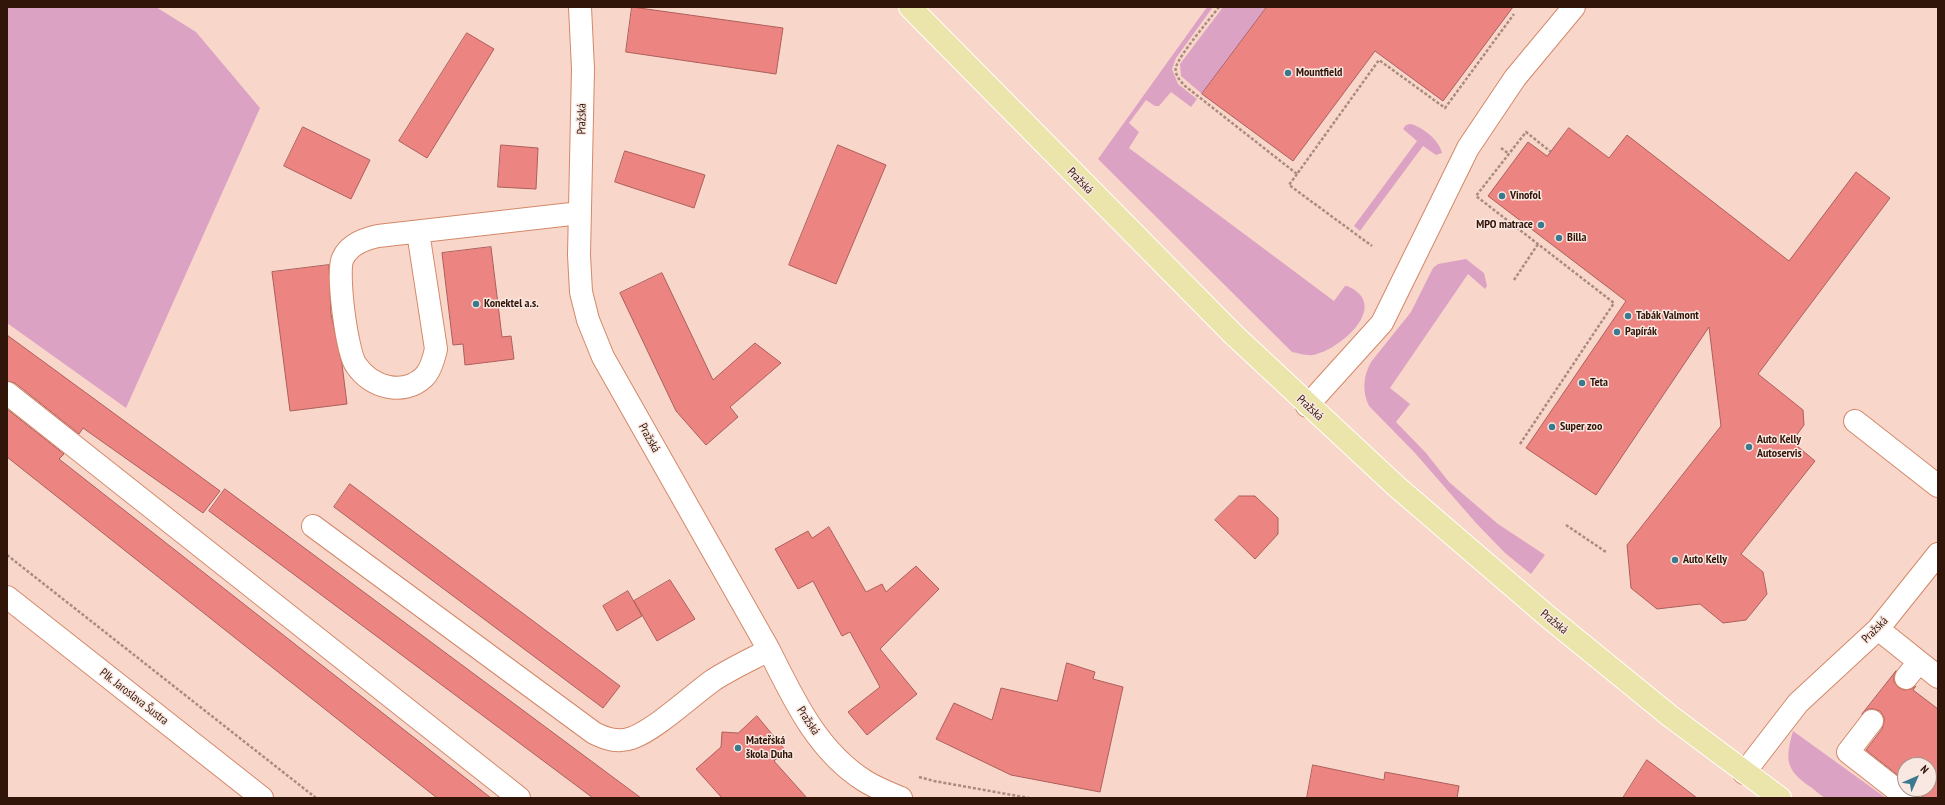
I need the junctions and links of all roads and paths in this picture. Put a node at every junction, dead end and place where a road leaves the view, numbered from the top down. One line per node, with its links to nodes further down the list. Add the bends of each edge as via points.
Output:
1 (580, 7): 8 (street, Pražská, via 583,69)
2 (910, 7): 14 (main road, Pražská, via 1116,217)
3 (1218, 7): 7 (path, via 1180,58 1176,68 1178,79)
4 (1574, 7): 14 (street, via 1515,78 1468,148 1382,323)
5 (1514, 14): 7 (path, via 1445,108 1379,60)
6 (1551, 152): 10 (path, via 1526,132 1476,196)
7 (1297, 174): 11 (path, via 1289,185)
8 (580, 213): 9 (street); 25 (street, Pražská, via 578,255 581,292 588,320 603,356)
9 (418, 232): 9 (street, via 366,239 349,251 340,265 350,352 362,374 387,388 405,387 425,376 436,349)
10 (1538, 244): 12 (path); 16 (path, via 1614,302)
11 (1372, 246)
12 (1514, 280)
13 (7, 393): 32 (street)
14 (1307, 406): 28 (main road, Pražská, via 1540,610)
15 (1855, 422): 17 (street)
16 (1520, 444)
17 (1938, 486)
18 (1566, 524): 20 (path)
19 (313, 526): 25 (street, via 594,733 607,739 618,741 632,738 647,730 714,680)
20 (1606, 552)
21 (1938, 554): 24 (street, Pražská)
22 (7, 555): 31 (path)
23 (7, 597): 30 (street, Plk. Jaroslava Šustra)
24 (1878, 629): 26 (street, via 1912,670); 28 (street, Pražská, via 1798,703)
25 (769, 650): 33 (street, Pražská, via 793,699 825,746 843,765 865,781)
26 (1938, 677)
27 (1872, 722): 36 (street, via 1848,752)
28 (1744, 773): 35 (main road, Pražská)
29 (912, 775): 34 (path)
30 (262, 798)
31 (316, 798)
32 (519, 798)
33 (901, 798)
34 (1029, 798)
35 (1780, 798)
36 (1907, 798)

